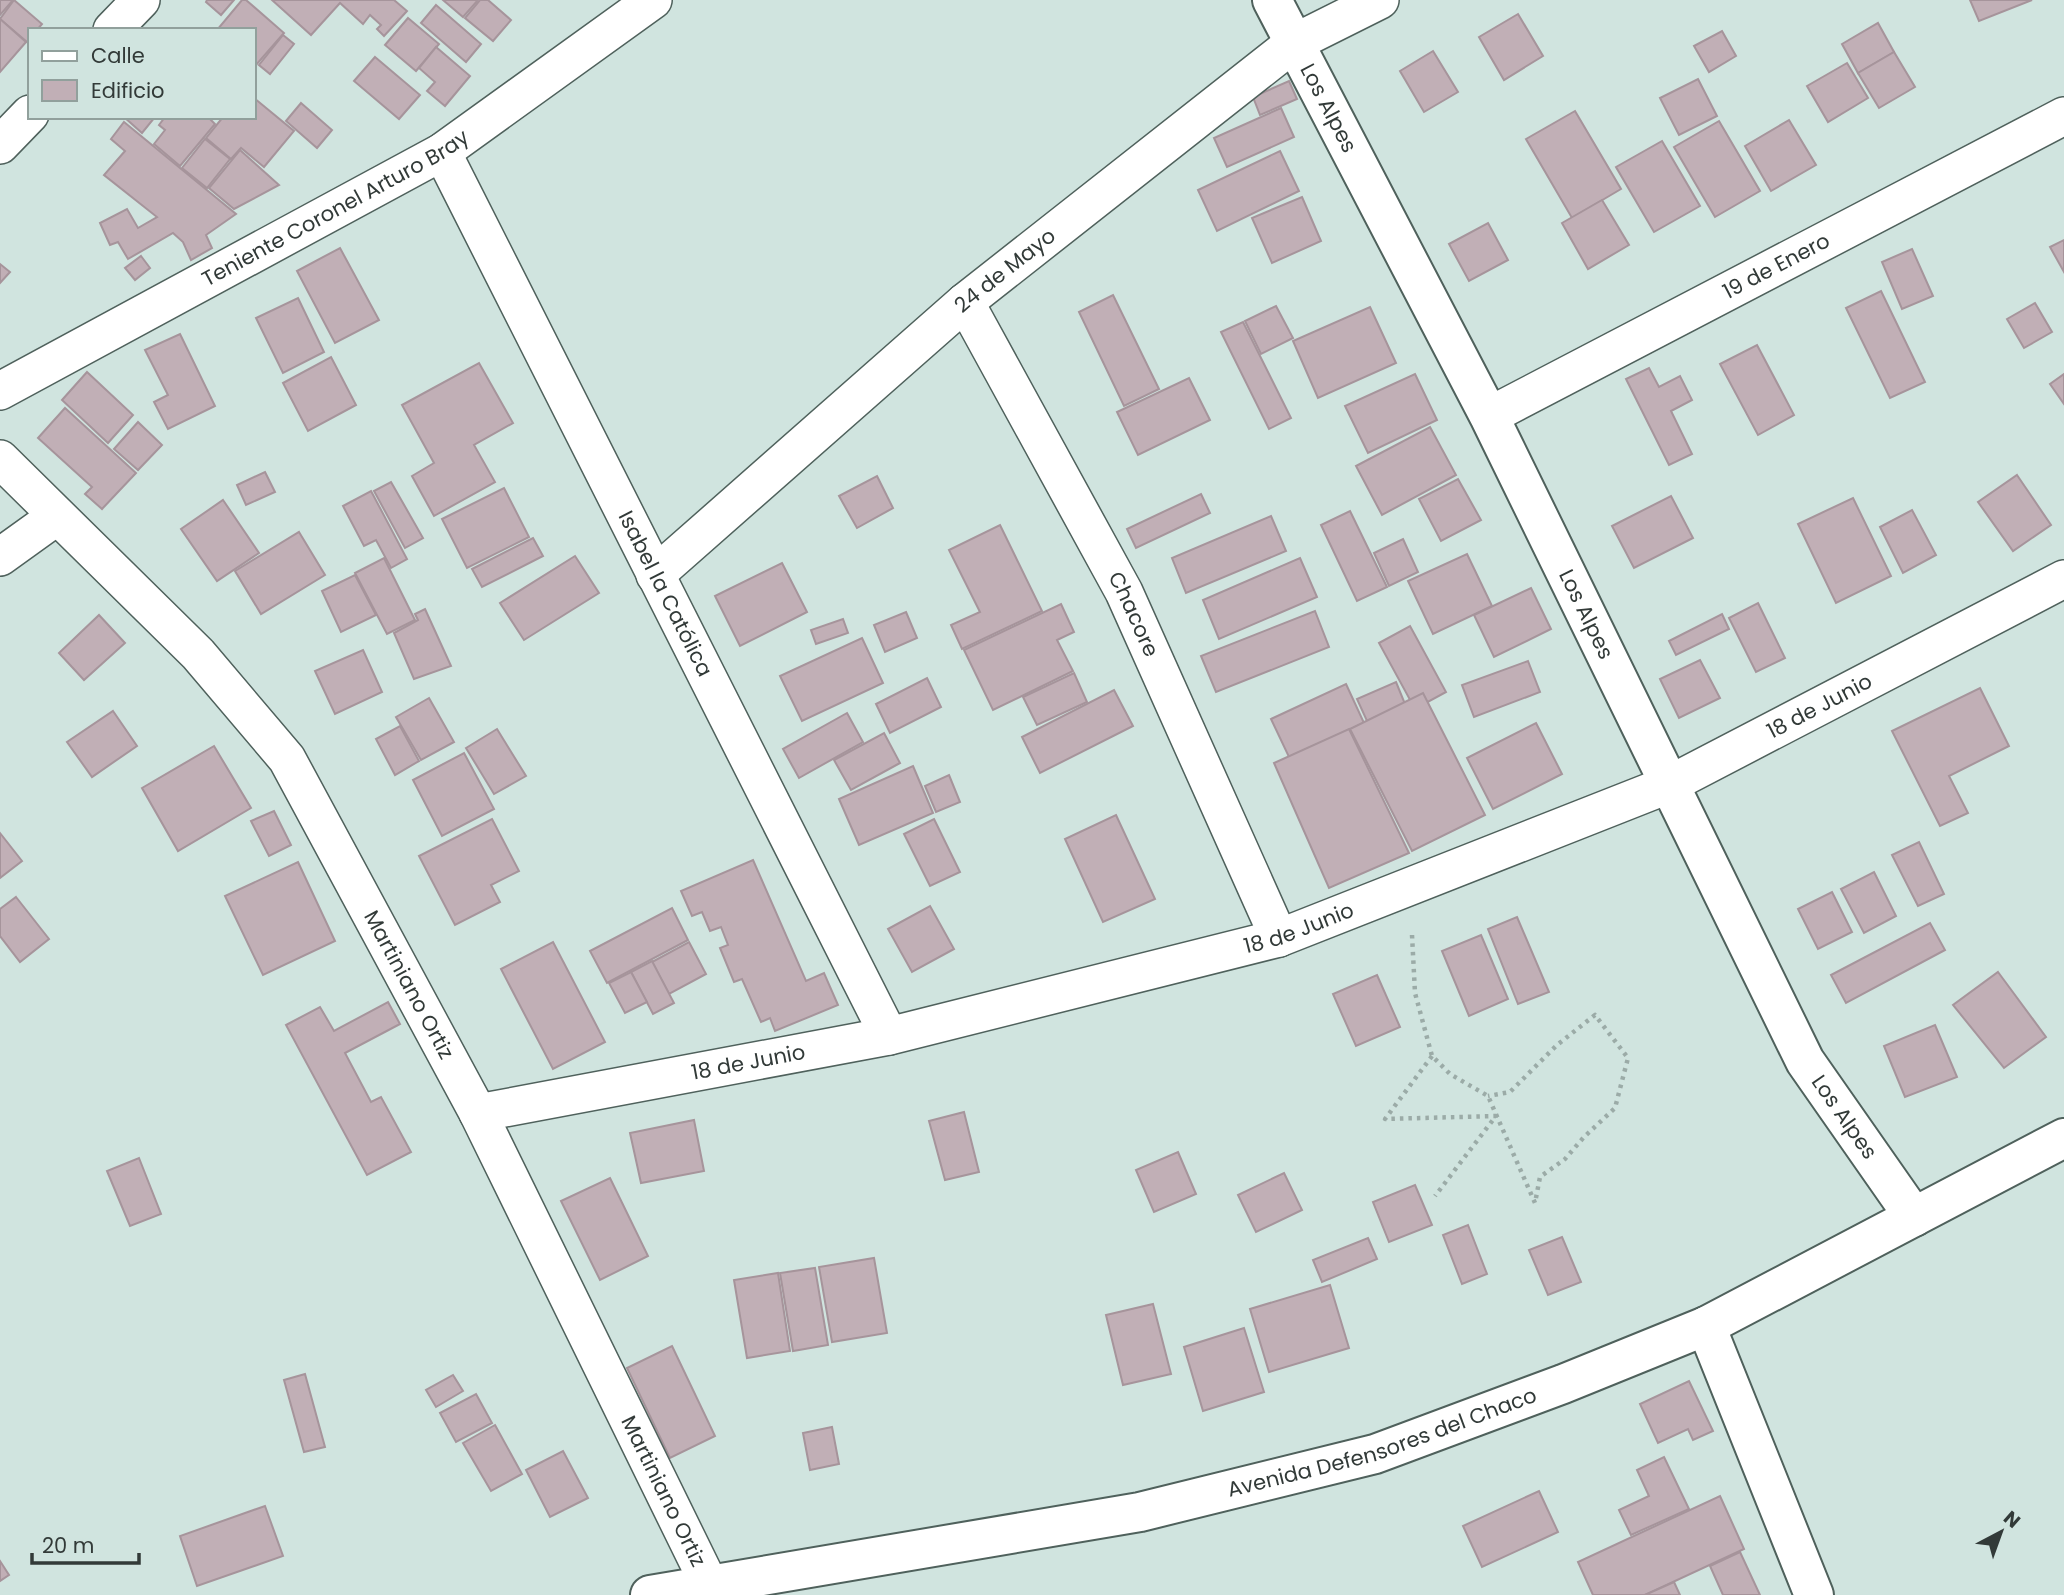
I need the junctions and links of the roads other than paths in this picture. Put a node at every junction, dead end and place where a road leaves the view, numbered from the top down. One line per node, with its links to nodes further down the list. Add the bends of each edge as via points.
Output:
1 (141, 0): 5 (street)
2 (653, 0): 10 (street, Teniente Coronel Arturo Bray)
3 (1272, 0): 6 (street, Los Alpes)
4 (1380, 0): 6 (street, 24 de Mayo)
5 (114, 28)
6 (1294, 43): 11 (street, 24 de Mayo); 13 (street, Los Alpes)
7 (28, 116): 9 (street)
8 (2064, 116): 13 (street, 19 de Enero)
9 (0, 145)
10 (442, 152): 12 (street, Teniente Coronel Arturo Bray); 17 (street, Isabel la Católica)
11 (965, 302): 17 (street, 24 de Mayo); 20 (street, Chacore, via 1124,592)
12 (0, 391)
13 (1489, 416): 19 (street, Los Alpes)
14 (0, 459): 15 (street, Martiniano Ortiz)
15 (58, 516): 16 (street); 22 (street, Martiniano Ortiz, via 198,654 287,759)
16 (0, 557)
17 (655, 575): 21 (street, Isabel la Católica)
18 (2064, 579): 19 (street, 18 de Junio)
19 (1670, 784): 20 (street, 18 de Junio); 24 (street, Los Alpes, via 1805,1060)
20 (1279, 938): 21 (street, 18 de Junio)
21 (889, 1036): 22 (street, 18 de Junio)
22 (478, 1113): 26 (street, Martiniano Ortiz)
23 (2064, 1138): 24 (street, Avenida Defensores del Chaco)
24 (1913, 1217): 25 (street, Avenida Defensores del Chaco)
25 (1706, 1326): 26 (street, Avenida Defensores del Chaco, via 1375,1454 1140,1512); 28 (street)
26 (709, 1584): 27 (street, Avenida Defensores del Chaco)
27 (650, 1595)
28 (1814, 1595)

